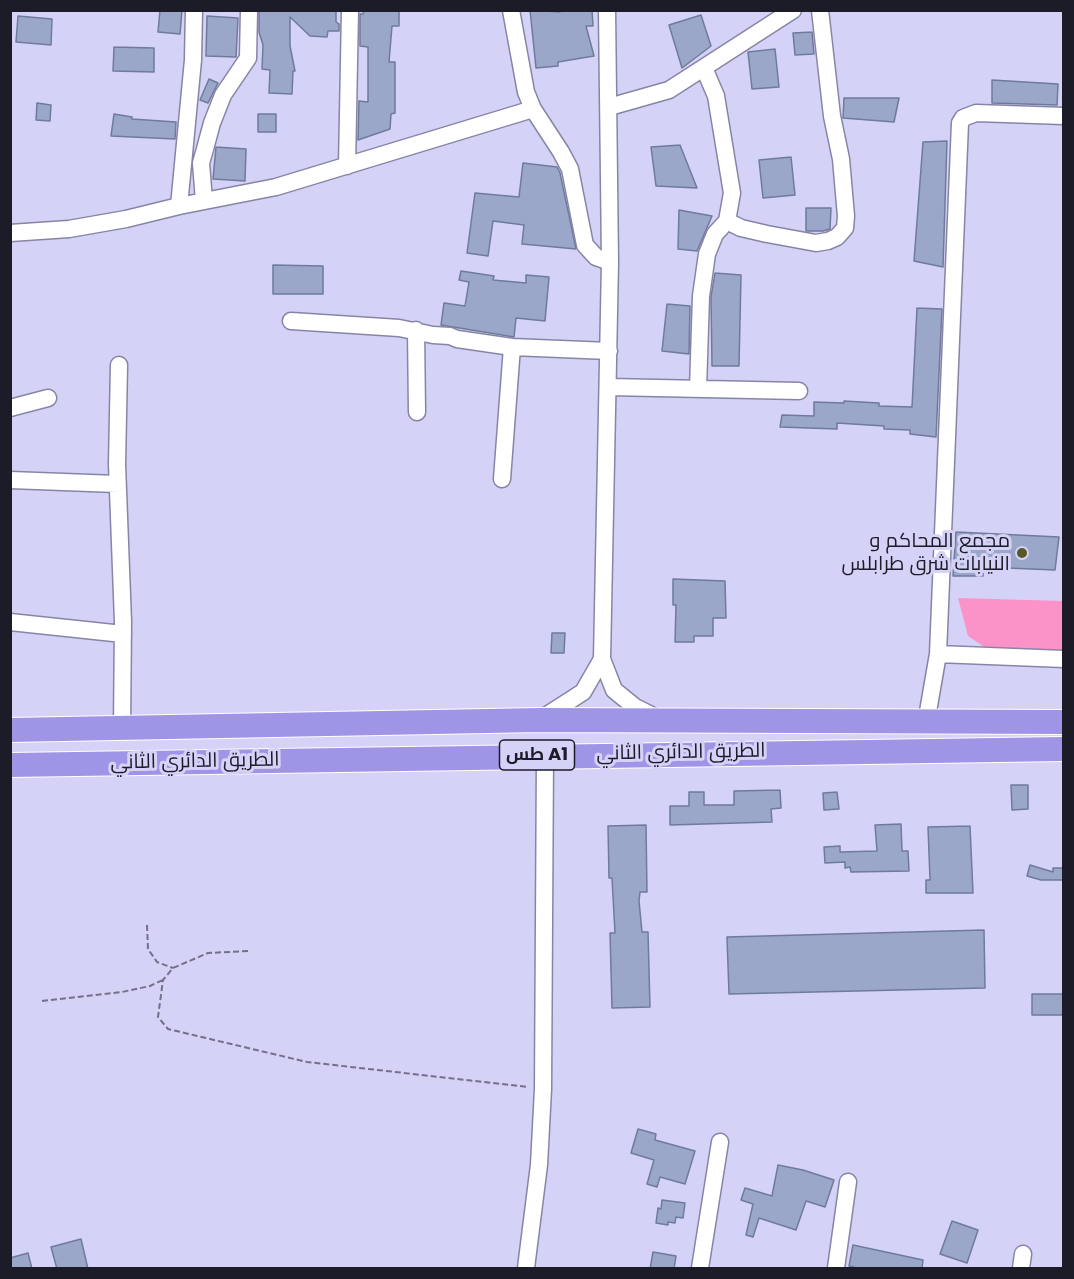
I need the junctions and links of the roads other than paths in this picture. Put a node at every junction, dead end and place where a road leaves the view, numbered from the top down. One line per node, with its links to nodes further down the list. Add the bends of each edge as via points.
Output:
1 (194, 10): 14 (street)
2 (249, 10): 13 (street, via 248,58 223,96 201,163)
3 (350, 10): 12 (street)
4 (511, 10): 10 (street, via 526,92)
5 (608, 10): 9 (street)
6 (793, 10): 8 (street)
7 (820, 10): 15 (street, via 841,159 845,228 837,237 816,243 741,228)
8 (704, 68): 9 (street, via 669,90); 15 (street, via 716,96 732,193)
9 (609, 107): 17 (street)
10 (533, 109): 12 (street); 17 (street, via 570,169 585,245)
11 (1064, 116): 34 (street, via 976,113 968,114 960,123)
12 (347, 166): 13 (street, via 276,187)
13 (204, 201): 14 (street)
14 (179, 206): 16 (street, via 69,229)
15 (727, 221): 24 (street, via 714,234 707,254 701,296)
16 (10, 233)
17 (610, 262): 21 (street)
18 (291, 321): 19 (street)
19 (416, 330): 20 (street); 28 (street)
20 (512, 347): 21 (street); 29 (street)
21 (609, 351): 23 (street)
22 (119, 365): 31 (street)
23 (609, 387): 24 (street); 35 (street)
24 (698, 388): 25 (street)
25 (799, 391)
26 (48, 398): 27 (street)
27 (10, 408)
28 (417, 412)
29 (502, 479)
30 (10, 480): 31 (street)
31 (117, 484): 33 (street)
32 (10, 622): 33 (street)
33 (123, 634): 41 (street)
34 (938, 654): 36 (street); 40 (street)
35 (602, 658): 37 (street, via 584,692); 38 (street, via 614,690 635,707)
36 (1064, 658)
37 (540, 720): 38 (highway, الطريق الدائري الثاني / طس A1); 41 (highway, الطريق الدائري الثاني / طس A1); 45 (highway, via 317,732 301,737 298,746 307,752)
38 (661, 720): 40 (highway, الطريق الدائري الثاني / طس A1)
39 (1064, 722): 40 (highway, الطريق الدائري الثاني / طس A1)
40 (926, 723)
41 (122, 728): 42 (highway, الطريق الدائري الثاني / طس A1); 46 (highway, via 172,740 172,753)
42 (10, 730)
43 (1064, 749): 44 (highway, الطريق الدائري الثاني / طس A1)
44 (545, 755): 45 (highway, الطريق الدائري الثاني / طس A1); 50 (street, via 543,1089 539,1165)
45 (353, 760): 46 (highway, الطريق الدائري الثاني / طس A1)
46 (136, 763): 47 (highway, الطريق الدائري الثاني / طس A1)
47 (10, 765)
48 (720, 1142): 51 (street)
49 (848, 1182): 52 (street)
50 (526, 1269)
51 (700, 1269)
52 (836, 1269)

